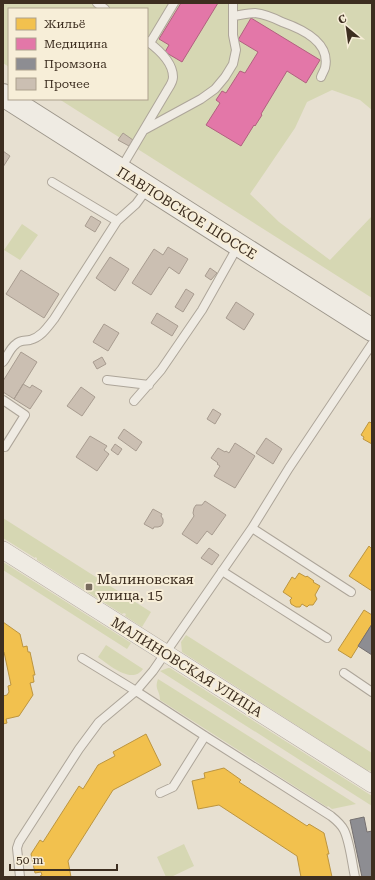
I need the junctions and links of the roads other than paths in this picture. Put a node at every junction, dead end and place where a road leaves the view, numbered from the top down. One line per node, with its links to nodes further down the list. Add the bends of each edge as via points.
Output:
1 (174, 3): 4 (lane)
2 (233, 3): 3 (lane)
3 (234, 16): 5 (lane, via 255,13 265,15 300,28 312,36 325,57 325,68); 7 (lane, via 233,35 236,50 233,64 225,77 201,99)
4 (148, 42): 7 (lane, via 164,56 172,68 173,78)
5 (321, 77)
6 (9, 100): 8 (main road, ПАВЛОВСКОЕ ШОССЕ)
7 (144, 130): 8 (lane)
8 (120, 170): 10 (main road, ПАВЛОВСКОЕ ШОССЕ)
9 (52, 182): 11 (lane)
10 (147, 187): 11 (lane, via 136,204); 12 (main road, ПАВЛОВСКОЕ ШОССЕ)
11 (117, 222): 15 (lane, via 54,319 37,337 14,345)
12 (239, 246): 13 (main road, ПАВЛОВСКОЕ ШОССЕ); 17 (lane, via 202,310)
13 (372, 330)
14 (372, 344): 21 (lane)
15 (3, 362)
16 (107, 380): 17 (lane)
17 (149, 385): 19 (lane)
18 (3, 400): 20 (lane, via 25,415)
19 (134, 401)
20 (5, 447)
21 (252, 528): 23 (lane); 24 (lane)
22 (3, 550): 26 (street, МАЛИНОВСКАЯ УЛИЦА)
23 (222, 571): 25 (lane); 26 (lane)
24 (351, 592)
25 (327, 638)
26 (165, 653): 30 (lane); 32 (street, МАЛИНОВСКАЯ УЛИЦА)
27 (82, 658): 30 (lane)
28 (344, 673): 29 (lane)
29 (371, 688)
30 (136, 691): 31 (lane); 34 (lane, via 99,722 19,842 17,848)
31 (205, 736): 33 (lane, via 173,787); 35 (lane, via 338,822 347,838)
32 (372, 784)
33 (160, 793)
34 (20, 877)
35 (355, 877)

